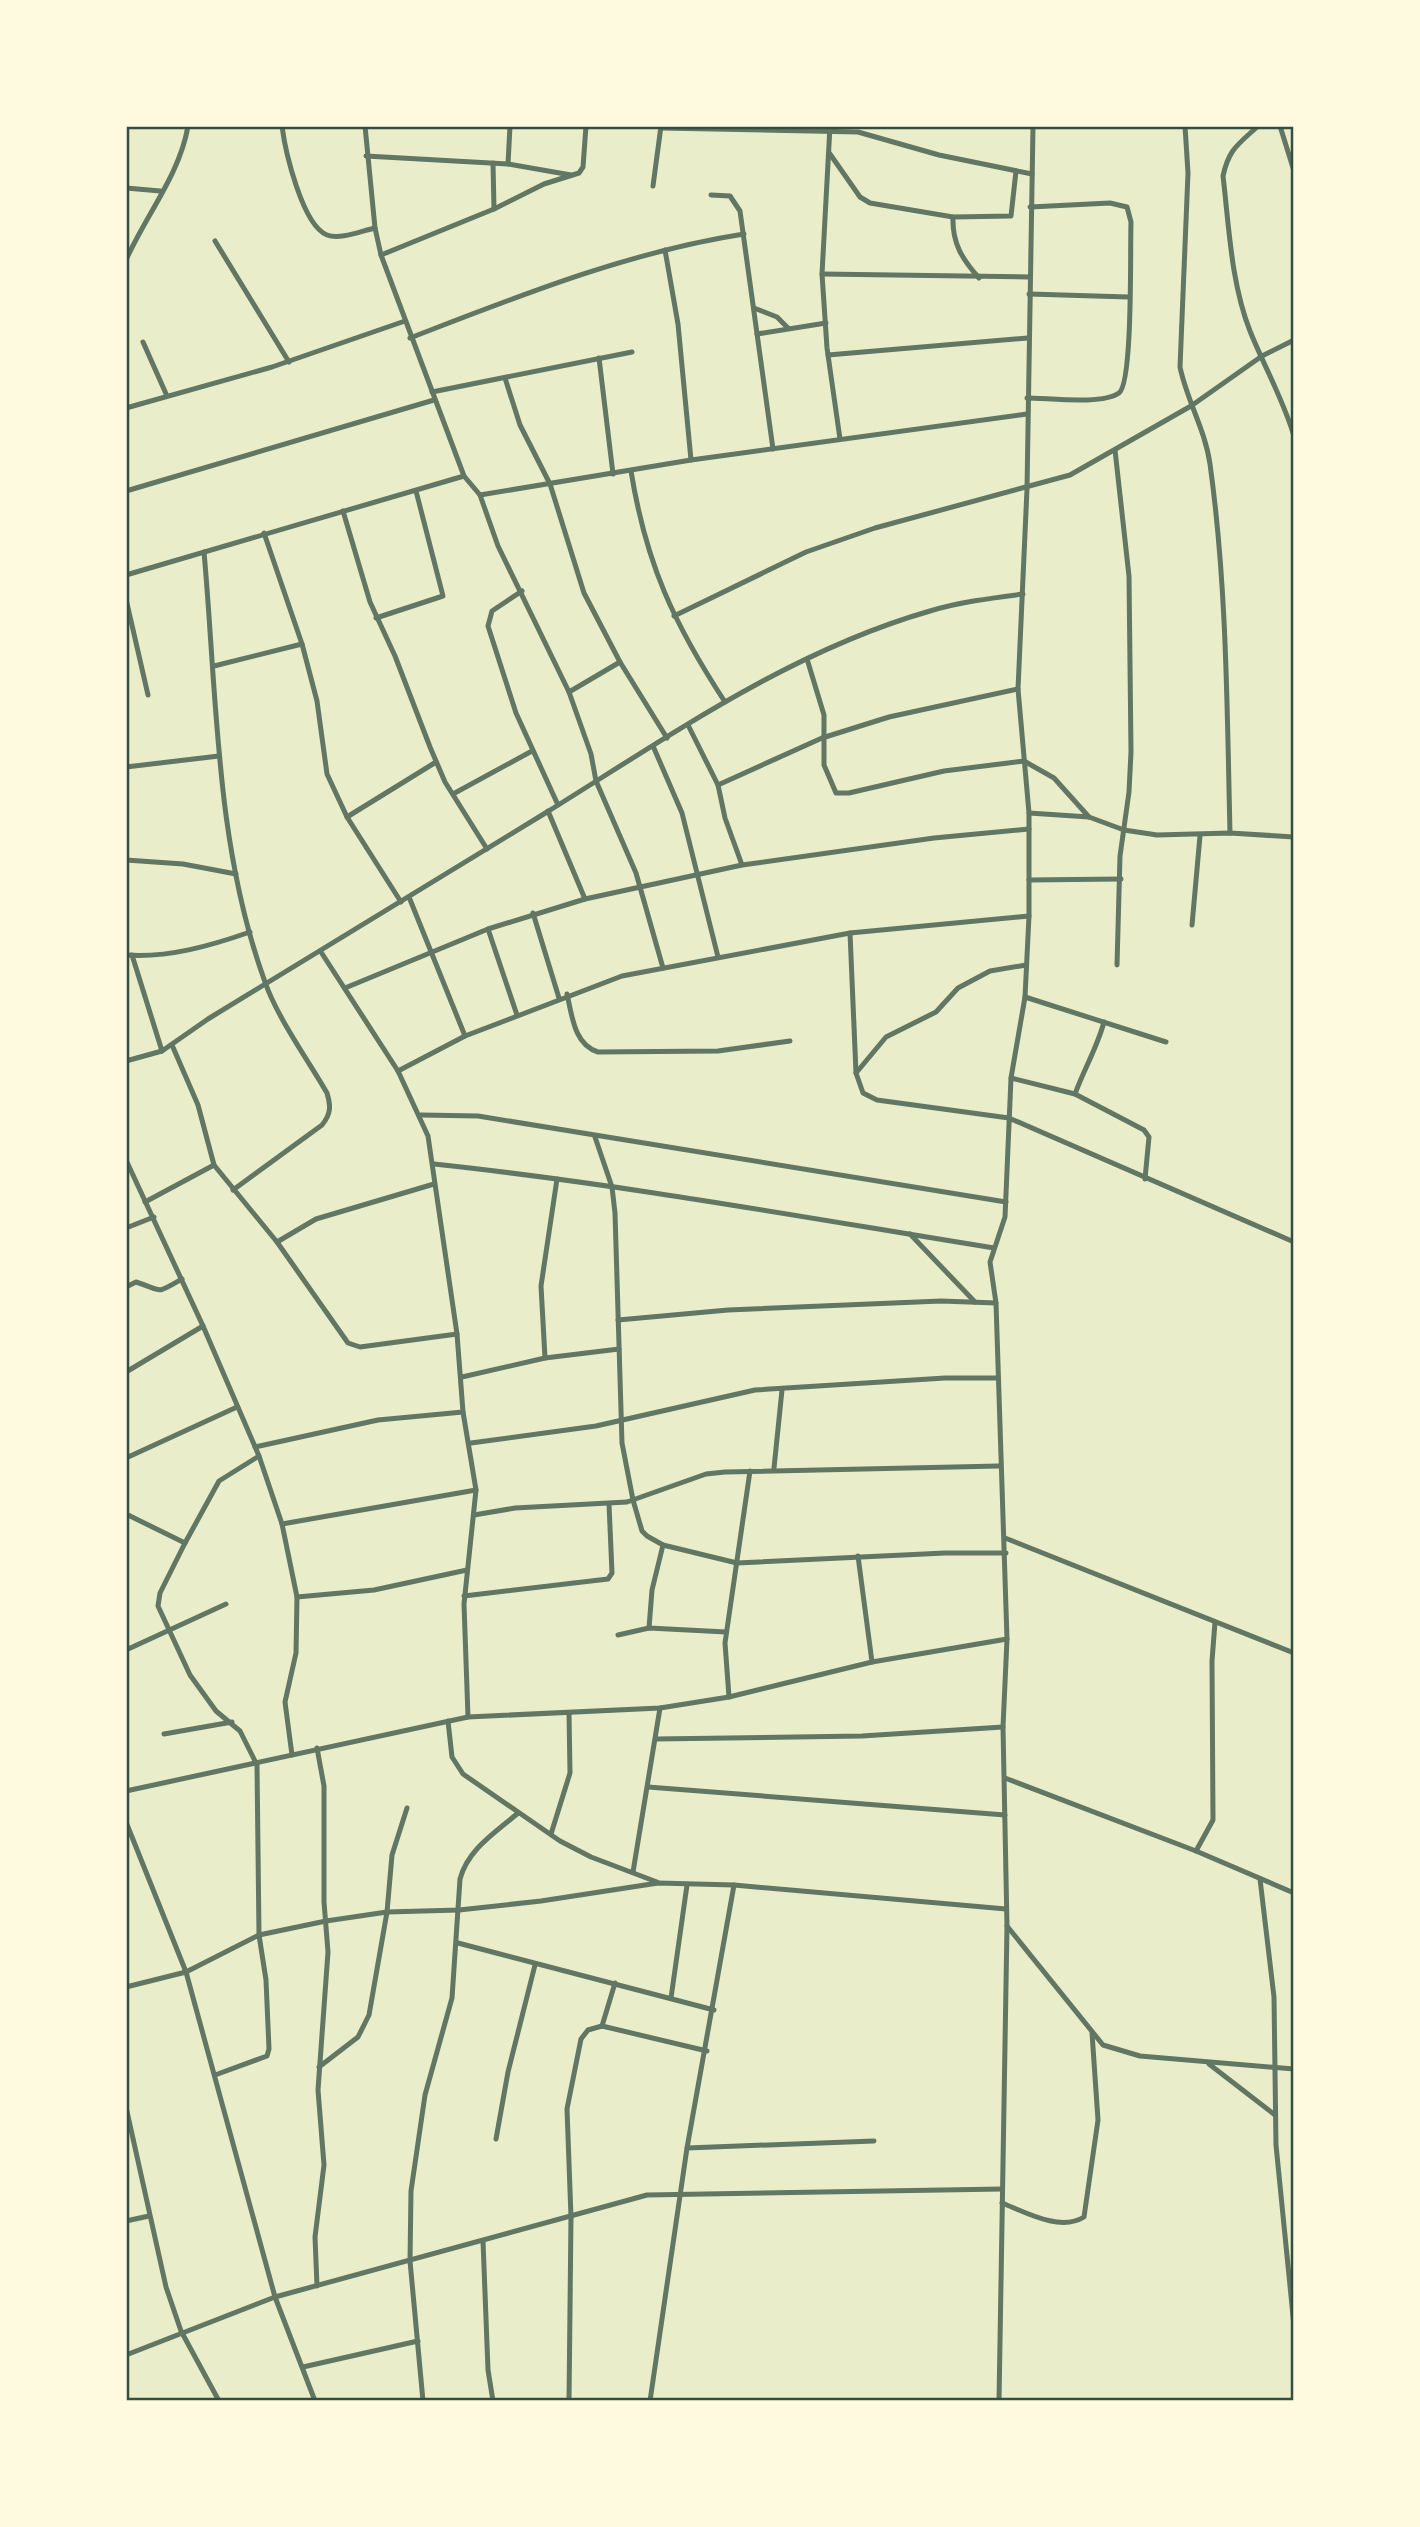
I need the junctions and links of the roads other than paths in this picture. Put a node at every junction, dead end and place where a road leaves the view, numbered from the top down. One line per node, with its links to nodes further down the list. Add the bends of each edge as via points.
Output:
1 (188, 126): 22 (street, via 183,153)
2 (282, 126): 27 (street, via 293,177 319,230 337,236)
3 (365, 126): 13 (street)
4 (510, 126): 15 (street)
5 (586, 126): 19 (street, via 583,167)
6 (1033, 126): 18 (street)
7 (1185, 126): 57 (street, via 1188,173 1180,367)
8 (1258, 126): 49 (street, via 1238,141 1223,176 1237,279 1249,329)
9 (1280, 126): 16 (street)
10 (661, 127): 11 (street); 20 (street)
11 (830, 129): 12 (street); 17 (street, via 886,137 939,155)
12 (830, 154): 26 (street, via 870,204); 33 (street)
13 (366, 156): 14 (street); 27 (street)
14 (493, 163): 15 (street); 25 (street)
15 (508, 163): 19 (street)
16 (1294, 171)
17 (1016, 172): 18 (street); 26 (street, via 1011,216)
18 (1032, 174): 24 (street)
19 (571, 175): 25 (street)
20 (653, 186)
21 (126, 188): 22 (street)
22 (160, 191): 32 (street)
23 (710, 195): 28 (street, via 724,194 734,200)
24 (1030, 207): 34 (street); 37 (street, via 1110,202 1127,207 1131,222)
25 (494, 209): 31 (street)
26 (953, 217): 35 (street, via 955,242)
27 (375, 228): 31 (street)
28 (744, 234): 30 (street); 38 (street)
29 (215, 241): 51 (street)
30 (665, 250): 43 (street, via 519,296); 64 (street, via 678,324)
31 (381, 255): 39 (street)
32 (126, 260)
33 (822, 274): 35 (street); 40 (street)
34 (1029, 277): 35 (street); 36 (street)
35 (979, 278)
36 (1029, 293): 37 (street); 44 (street)
37 (1128, 297): 55 (street, via 1129,356 1122,390 1098,398)
38 (754, 308): 41 (street); 42 (street)
39 (405, 321): 43 (street); 51 (street)
40 (826, 323): 41 (street); 48 (street)
41 (789, 328): 42 (street)
42 (757, 334): 62 (street)
43 (410, 338): 53 (street)
44 (1028, 338): 48 (street); 55 (street)
45 (1294, 340): 49 (street)
46 (143, 342): 54 (street)
47 (632, 352): 50 (street)
48 (828, 355): 61 (street)
49 (1262, 356): 57 (street); 60 (street)
50 (599, 358): 52 (street); 66 (street)
51 (289, 362): 54 (street)
52 (505, 378): 53 (street); 68 (street, via 520,425)
53 (432, 392): 56 (street)
54 (167, 396): 58 (street)
55 (1027, 398): 59 (street)
56 (435, 400): 67 (street); 70 (street)
57 (1191, 406): 63 (street); 109 (street, via 1210,463 1223,591)
58 (126, 408)
59 (1027, 414): 61 (street); 69 (street)
60 (1294, 436)
61 (841, 439): 62 (street)
62 (773, 449): 64 (street)
63 (1115, 450): 69 (street, via 1070,475); 108 (street, via 1129,576 1130,760)
64 (691, 460): 65 (street)
65 (631, 471): 66 (street); 80 (street, via 643,538)
66 (612, 474): 68 (street)
67 (464, 476): 71 (street); 72 (street)
68 (550, 484): 72 (street); 84 (street, via 584,593)
69 (1027, 489): 78 (street); 80 (street, via 929,513 806,552)
70 (126, 491)
71 (416, 491): 73 (street); 81 (street, via 443,597)
72 (480, 495): 77 (street, via 498,546)
73 (343, 511): 74 (street); 81 (street)
74 (264, 533): 75 (street); 82 (street)
75 (204, 552): 76 (street); 85 (street)
76 (126, 575)
77 (522, 591): 87 (street); 94 (street, via 497,606 488,626)
78 (1023, 594): 83 (street, via 928,611); 86 (street)
79 (126, 599): 88 (street)
80 (674, 616): 89 (street)
81 (376, 618): 97 (street)
82 (302, 644): 85 (street); 105 (street, via 317,701 323,759)
83 (807, 659): 89 (street); 92 (street, via 822,707)
84 (620, 662): 87 (street); 91 (street)
85 (214, 666): 95 (street)
86 (1018, 689): 92 (street, via 889,717); 96 (street)
87 (569, 692): 99 (street)
88 (148, 695)
89 (725, 702): 90 (street)
90 (688, 725): 91 (street); 100 (street)
91 (667, 738): 93 (street)
92 (822, 738): 96 (street, via 829,784 839,794 944,771); 100 (street)
93 (653, 746): 99 (street); 115 (street, via 682,813)
94 (532, 751): 101 (street); 102 (street)
95 (219, 756): 98 (street); 116 (street)
96 (1024, 761): 104 (street); 106 (street, via 1054,778)
97 (436, 762): 101 (street); 105 (street)
98 (126, 767)
99 (596, 781): 102 (street); 119 (street)
100 (718, 785): 114 (street)
101 (453, 794): 112 (street)
102 (558, 806): 103 (street)
103 (548, 811): 112 (street); 121 (street)
104 (1029, 813): 106 (street); 107 (street)
105 (347, 817): 122 (street)
106 (1089, 817): 108 (street)
107 (1029, 829): 114 (street); 118 (street)
108 (1124, 830): 110 (street); 117 (street)
109 (1230, 833): 110 (street); 111 (street)
110 (1200, 836): 125 (street)
111 (1294, 837)
112 (487, 849): 120 (street)
113 (126, 860): 116 (street)
114 (742, 865): 115 (street)
115 (699, 873): 119 (street); 132 (street)
116 (236, 874): 127 (street)
117 (1121, 879): 118 (street); 134 (street)
118 (1029, 880): 124 (street)
119 (641, 888): 121 (street); 135 (street)
120 (409, 897): 122 (street); 130 (street)
121 (585, 899): 123 (street)
122 (401, 902): 129 (street)
123 (533, 913): 126 (street); 140 (street)
124 (1029, 916): 128 (street); 133 (street)
125 (1192, 925)
126 (488, 929): 130 (street); 141 (street)
127 (250, 932): 131 (street, via 198,948); 136 (street)
128 (850, 933): 132 (street); 150 (street)
129 (321, 951): 136 (street); 137 (street)
130 (432, 951): 137 (street); 143 (street)
131 (129, 955): 147 (street)
132 (718, 957): 135 (street)
133 (1026, 965): 139 (street); 150 (street, via 990,971 958,988 936,1012 886,1037)
134 (1117, 965)
135 (663, 968): 138 (street)
136 (265, 984): 146 (street); 163 (street, via 327,1093 330,1114 322,1125)
137 (345, 988): 149 (street)
138 (567, 994): 140 (street); 144 (street, via 580,1039 598,1052 718,1051)
139 (1025, 997): 142 (street); 151 (street)
140 (559, 998): 141 (street)
141 (517, 1015): 143 (street)
142 (1104, 1022): 145 (street); 152 (street, via 1099,1044)
143 (464, 1037): 149 (street)
144 (790, 1041)
145 (1166, 1042)
146 (172, 1045): 147 (street); 158 (street, via 198,1105)
147 (162, 1051): 148 (street)
148 (126, 1061)
149 (398, 1071): 153 (street)
150 (856, 1073): 154 (street, via 863,1093 877,1100)
151 (1012, 1078): 152 (street); 154 (street)
152 (1075, 1094): 160 (street, via 1147,1132)
153 (421, 1115): 155 (street, via 478,1116); 157 (street)
154 (1009, 1118): 160 (street); 165 (street)
155 (595, 1136): 162 (street); 165 (street)
156 (126, 1160): 164 (street)
157 (434, 1164): 159 (street); 161 (street)
158 (214, 1165): 163 (street); 164 (street)
159 (557, 1179): 162 (street); 180 (street, via 541,1286)
160 (1145, 1179): 170 (street)
161 (434, 1184): 169 (street, via 316,1219); 178 (street)
162 (612, 1187): 168 (street); 176 (street)
163 (233, 1190): 169 (street)
164 (145, 1202): 166 (street)
165 (1006, 1202): 171 (street, via 1002,1232)
166 (154, 1217): 167 (street); 172 (street)
167 (126, 1228)
168 (910, 1234): 171 (street); 174 (street)
169 (276, 1242): 178 (street, via 353,1347)
170 (1294, 1242)
171 (994, 1248): 175 (street, via 990,1273)
172 (182, 1279): 173 (street, via 159,1291 136,1282); 177 (street)
173 (126, 1287)
174 (975, 1302): 175 (street); 176 (street, via 728,1310)
175 (996, 1303): 183 (street)
176 (618, 1320): 179 (street)
177 (203, 1326): 181 (street); 185 (street)
178 (457, 1334): 182 (street)
179 (618, 1349): 180 (street); 187 (street)
180 (545, 1358): 182 (street)
181 (126, 1372)
182 (462, 1377): 186 (street)
183 (998, 1378): 184 (street); 192 (street)
184 (782, 1390): 187 (street, via 736,1393); 193 (street)
185 (237, 1407): 189 (street); 191 (street)
186 (463, 1412): 188 (street); 189 (street, via 378,1420)
187 (621, 1421): 188 (street); 196 (street)
188 (471, 1443): 195 (street)
189 (255, 1447): 190 (street)
190 (259, 1456): 200 (street); 202 (street, via 219,1481)
191 (126, 1458)
192 (999, 1466): 193 (street); 201 (street)
193 (774, 1468): 194 (street)
194 (750, 1471): 196 (street, via 706,1474); 206 (street)
195 (476, 1490): 199 (street); 200 (street)
196 (633, 1500): 197 (street); 203 (street, via 642,1531)
197 (609, 1504): 199 (street, via 515,1507); 208 (street, via 612,1573 608,1579)
198 (126, 1514): 202 (street)
199 (474, 1515): 207 (street)
200 (282, 1524): 209 (street)
201 (1005, 1538): 204 (street); 211 (street)
202 (185, 1543): 213 (street, via 160,1592 158,1606)
203 (663, 1545): 206 (street); 212 (street)
204 (1006, 1553): 205 (street); 216 (street)
205 (858, 1556): 206 (street); 219 (street)
206 (737, 1563): 214 (street)
207 (467, 1570): 208 (street); 209 (street, via 374,1590)
208 (464, 1596): 223 (street)
209 (297, 1597): 230 (street, via 296,1653 285,1702)
210 (226, 1604): 213 (street)
211 (1215, 1622): 218 (street); 240 (street, via 1213,1821)
212 (649, 1628): 214 (street); 215 (street)
213 (167, 1630): 217 (street); 225 (street, via 203,1696)
214 (726, 1632): 220 (street)
215 (618, 1636)
216 (1007, 1639): 219 (street); 226 (street)
217 (126, 1650)
218 (1294, 1653)
219 (872, 1662): 220 (street)
220 (729, 1697): 221 (street)
221 (660, 1708): 222 (street); 228 (street)
222 (569, 1713): 223 (street); 239 (street, via 570,1773)
223 (468, 1717): 224 (street)
224 (448, 1721): 229 (street); 236 (street, via 458,1770)
225 (232, 1722): 227 (street); 231 (street)
226 (1003, 1727): 228 (street, via 862,1736); 232 (street)
227 (164, 1734)
228 (656, 1739): 233 (street)
229 (317, 1748): 230 (street); 250 (street, via 324,1786)
230 (292, 1755): 231 (street)
231 (257, 1765): 234 (street); 252 (street)
232 (1005, 1778): 237 (street); 240 (street)
233 (648, 1787): 237 (street); 241 (street)
234 (126, 1791)
235 (407, 1808): 249 (street, via 392,1855)
236 (518, 1813): 239 (street); 248 (street, via 464,1864)
237 (1005, 1815): 247 (street)
238 (126, 1822): 255 (street)
239 (551, 1835): 241 (street)
240 (1196, 1851): 242 (street)
241 (633, 1872): 243 (street)
242 (1259, 1879): 246 (street); 265 (street, via 1273,1997)
243 (658, 1882): 244 (street); 248 (street, via 541,1902)
244 (687, 1885): 245 (street); 258 (street)
245 (734, 1885): 247 (street); 259 (street)
246 (1294, 1894)
247 (1006, 1909): 251 (street)
248 (459, 1910): 249 (street); 253 (street)
249 (387, 1912): 250 (street); 264 (street, via 365,2026 358,2037)
250 (326, 1921): 252 (street); 264 (street)
251 (1007, 1926): 261 (street); 273 (street)
252 (259, 1935): 255 (street); 267 (street, via 266,1980 267,2056)
253 (458, 1943): 254 (street); 282 (street, via 452,1998 425,2095 414,2157)
254 (535, 1965): 256 (street); 270 (street)
255 (186, 1972): 257 (street); 267 (street)
256 (615, 1983): 258 (street); 260 (street)
257 (126, 1987)
258 (671, 1998): 259 (street)
259 (714, 2010): 262 (street)
260 (602, 2026): 262 (street); 277 (street, via 587,2030 581,2039 569,2089)
261 (1092, 2033): 263 (street, via 1116,2051); 275 (street, via 1098,2120 1084,2217 1064,2222 1040,2219)
262 (707, 2052): 272 (street)
263 (1209, 2064): 265 (street); 269 (street)
264 (319, 2067): 283 (street, via 324,2182 315,2237)
265 (1273, 2067): 266 (street); 269 (street)
266 (1294, 2068)
267 (215, 2075): 284 (street)
268 (126, 2107): 276 (street)
269 (1275, 2115): 280 (street)
270 (496, 2139)
271 (874, 2141): 272 (street)
272 (687, 2148): 274 (street)
273 (1002, 2189): 274 (street); 275 (street)
274 (682, 2193): 277 (street, via 647,2195); 296 (street)
275 (1002, 2203): 297 (street)
276 (149, 2216): 278 (street); 287 (street)
277 (570, 2217): 281 (street); 295 (street)
278 (126, 2221)
279 (1294, 2230): 280 (street)
280 (1285, 2231): 285 (street)
281 (483, 2241): 282 (street); 294 (street)
282 (410, 2260): 283 (street); 288 (street)
283 (317, 2286): 284 (street)
284 (275, 2297): 287 (street); 290 (street)
285 (1294, 2318): 286 (street)
286 (1294, 2326)
287 (181, 2332): 289 (street); 291 (street)
288 (418, 2341): 290 (street); 293 (street)
289 (126, 2356)
290 (303, 2367): 292 (street)
291 (219, 2401)
292 (315, 2401)
293 (423, 2401)
294 (493, 2401)
295 (569, 2401)
296 (650, 2401)
297 (999, 2401)

